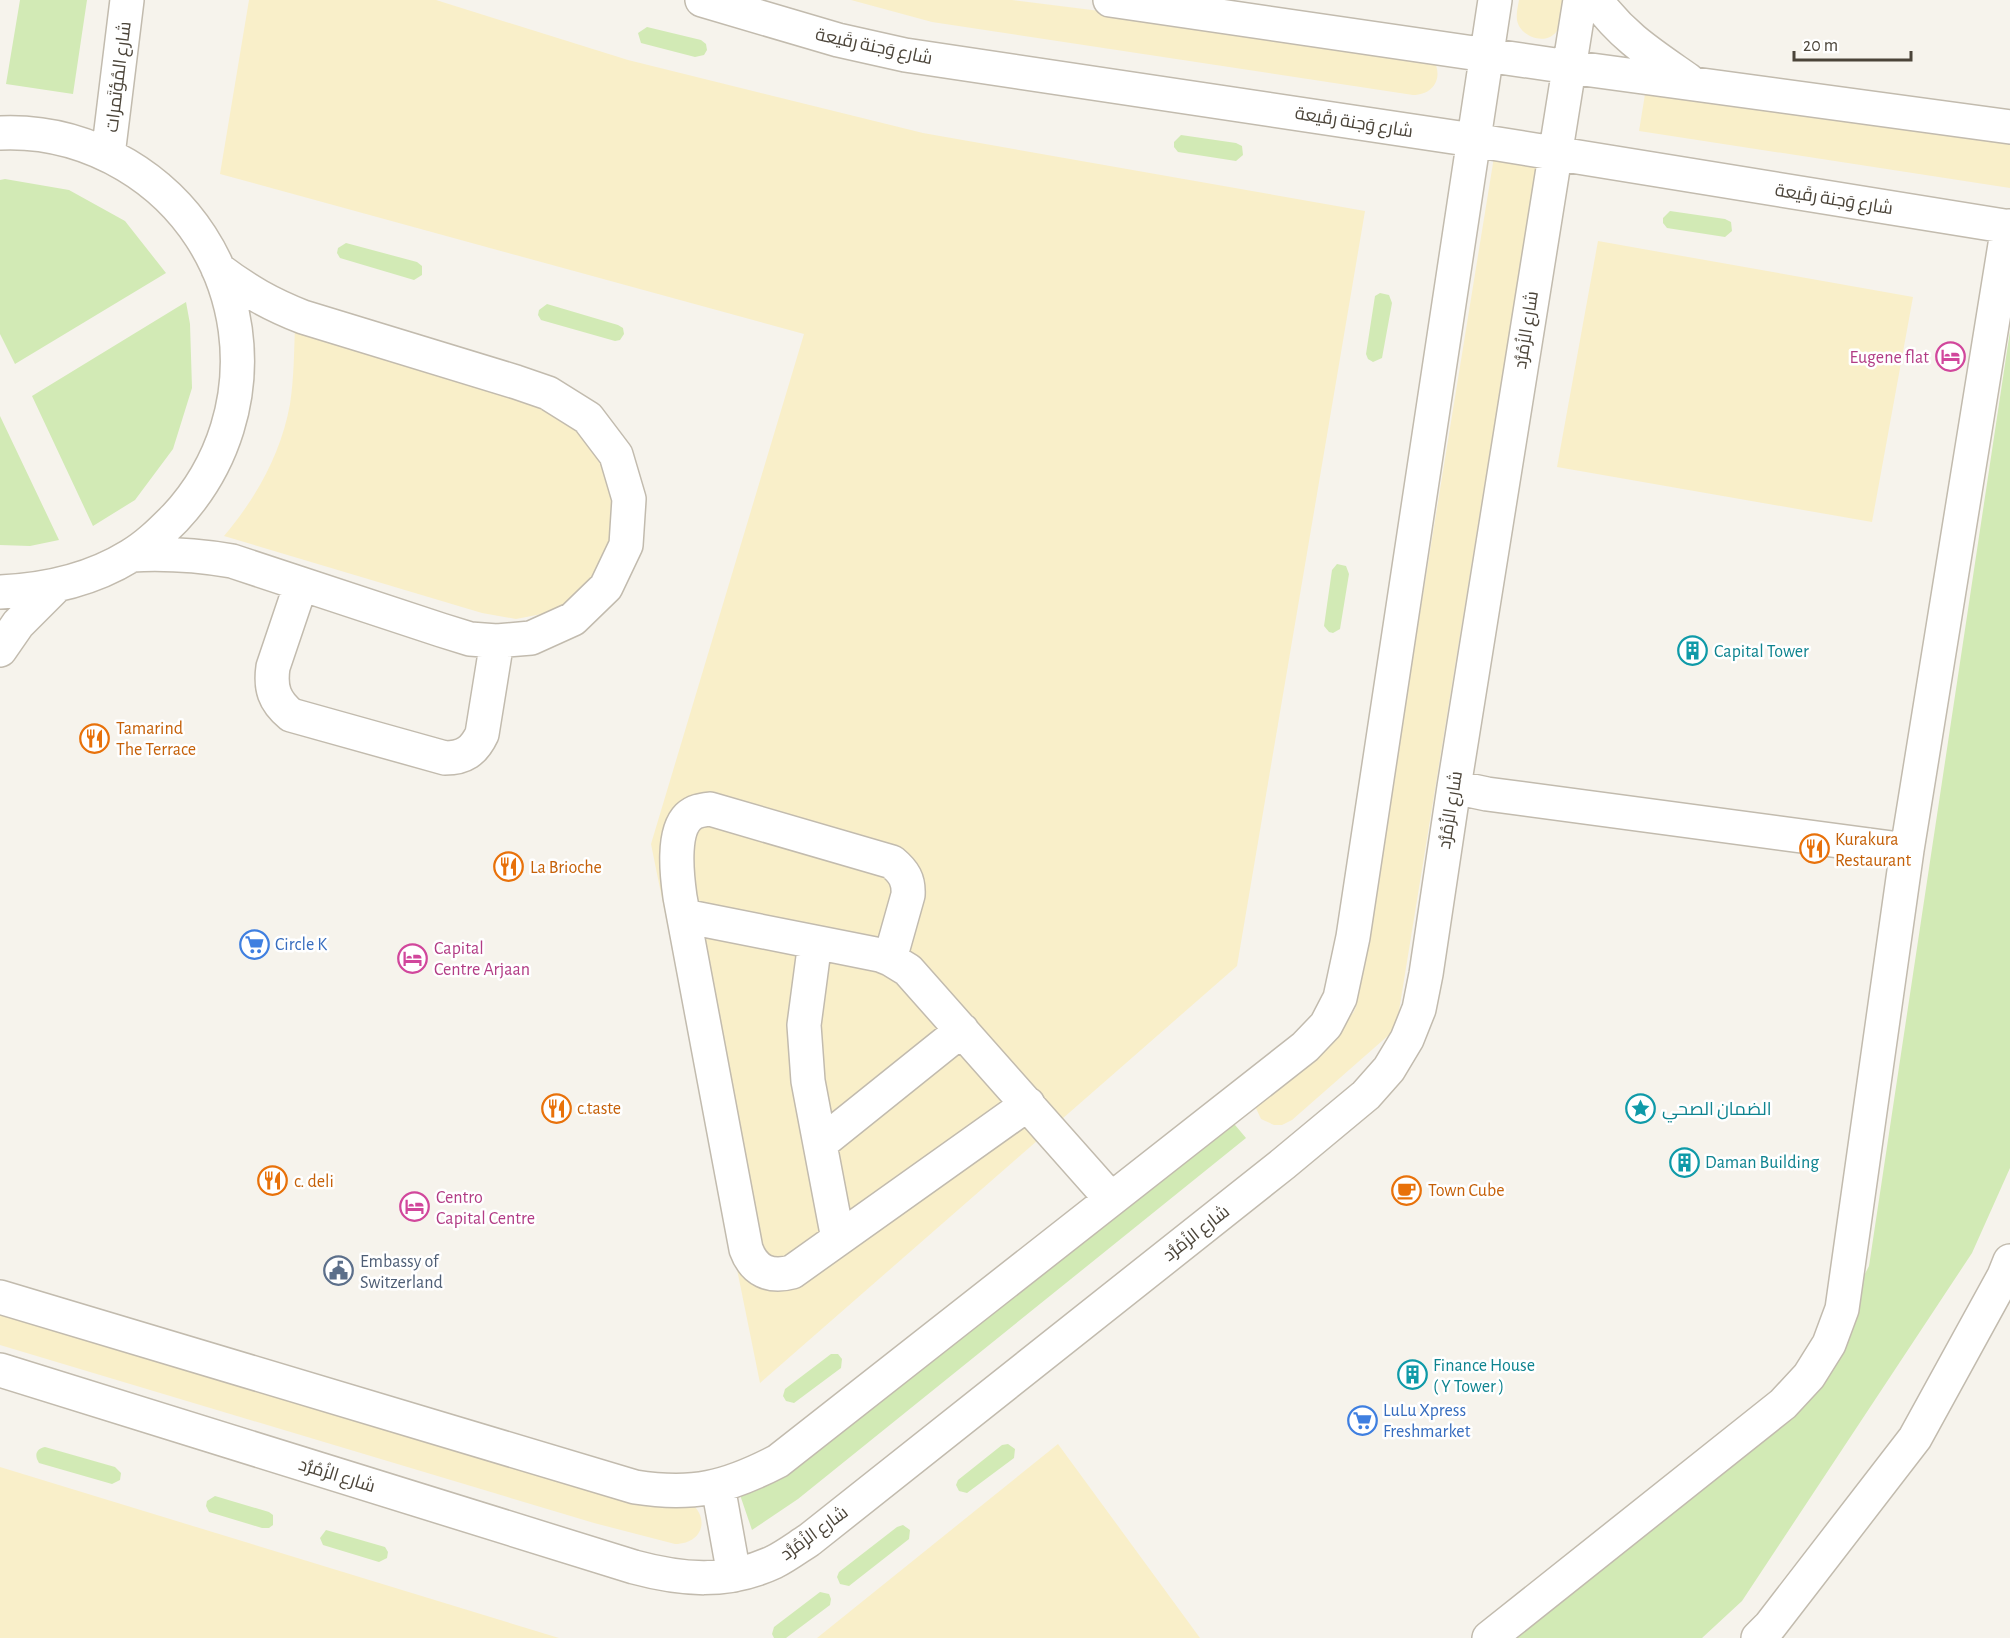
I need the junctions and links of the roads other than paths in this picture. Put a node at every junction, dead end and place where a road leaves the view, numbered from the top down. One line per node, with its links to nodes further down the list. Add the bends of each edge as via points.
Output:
1 (128, 0): 13 (street, شارع المُؤتَمرات)
2 (702, 0): 12 (street, شارع وَجنة رقَيعة, via 904,55)
3 (1110, 0): 7 (street)
4 (1495, 0): 7 (street)
5 (1580, 0): 8 (street, شارع الزُمُرُّد)
6 (1596, 0): 9 (street, via 1634,43)
7 (1487, 54): 8 (street); 12 (street)
8 (1569, 67): 9 (street); 14 (street, شارع الزُمُرُّد)
9 (1694, 84): 10 (street)
10 (2010, 127)
11 (0, 133): 13 (street, via 67,139)
12 (1473, 141): 14 (street, شارع وَجنة رقَيعة); 31 (street, via 1353,937 1340,998 1326,1025 1305,1047)
13 (108, 155): 16 (street, via 141,174 170,198 195,228)
14 (1554, 155): 15 (street, شارع وَجنة رقَيعة); 23 (street, شارع الزُمُرُّد)
15 (2009, 226): 24 (street)
16 (219, 269): 17 (street, via 235,330 238,364 233,412 217,457 192,499 160,534); 21 (street, via 255,295 303,317 548,393 588,418 616,455 629,499 626,545 606,587 573,619 531,638)
17 (132, 555): 18 (street, via 200,555 232,561); 19 (street, via 101,572)
18 (301, 584): 21 (street, via 470,639); 21 (street, via 272,680 273,695 291,715 445,758 465,755 482,734)
19 (56, 586): 20 (street); 22 (street, via 18,624)
20 (0, 592)
21 (497, 641)
22 (0, 650)
23 (1454, 787): 24 (street); 37 (street, شارع الزُمُرُّد, via 1419,1010 1389,1069 1366,1095 809,1539 774,1562)
24 (1907, 850): 38 (street, via 1842,1309 1829,1344 1809,1376 1783,1404)
25 (684, 916): 26 (street); 27 (street, via 678,886 678,837 690,815 710,809 892,862 909,886); 32 (street, via 750,1260 758,1269 781,1275 792,1272)
26 (815, 942): 27 (street); 30 (street, via 804,1025 808,1081)
27 (890, 959): 28 (street, via 908,970)
28 (962, 1030): 29 (street); 30 (street)
29 (1028, 1104): 31 (street); 32 (street)
30 (820, 1144): 32 (street)
31 (1111, 1199): 36 (street, via 778,1461)
32 (838, 1239)
33 (2010, 1262): 39 (street, via 1915,1438)
34 (0, 1297): 36 (street, via 635,1488 693,1491)
35 (0, 1370): 37 (street, شارع الزُمُرُّد, via 634,1567 667,1576 703,1579)
36 (718, 1486): 37 (street)
37 (734, 1575)
38 (1489, 1638)
39 (1758, 1638)

